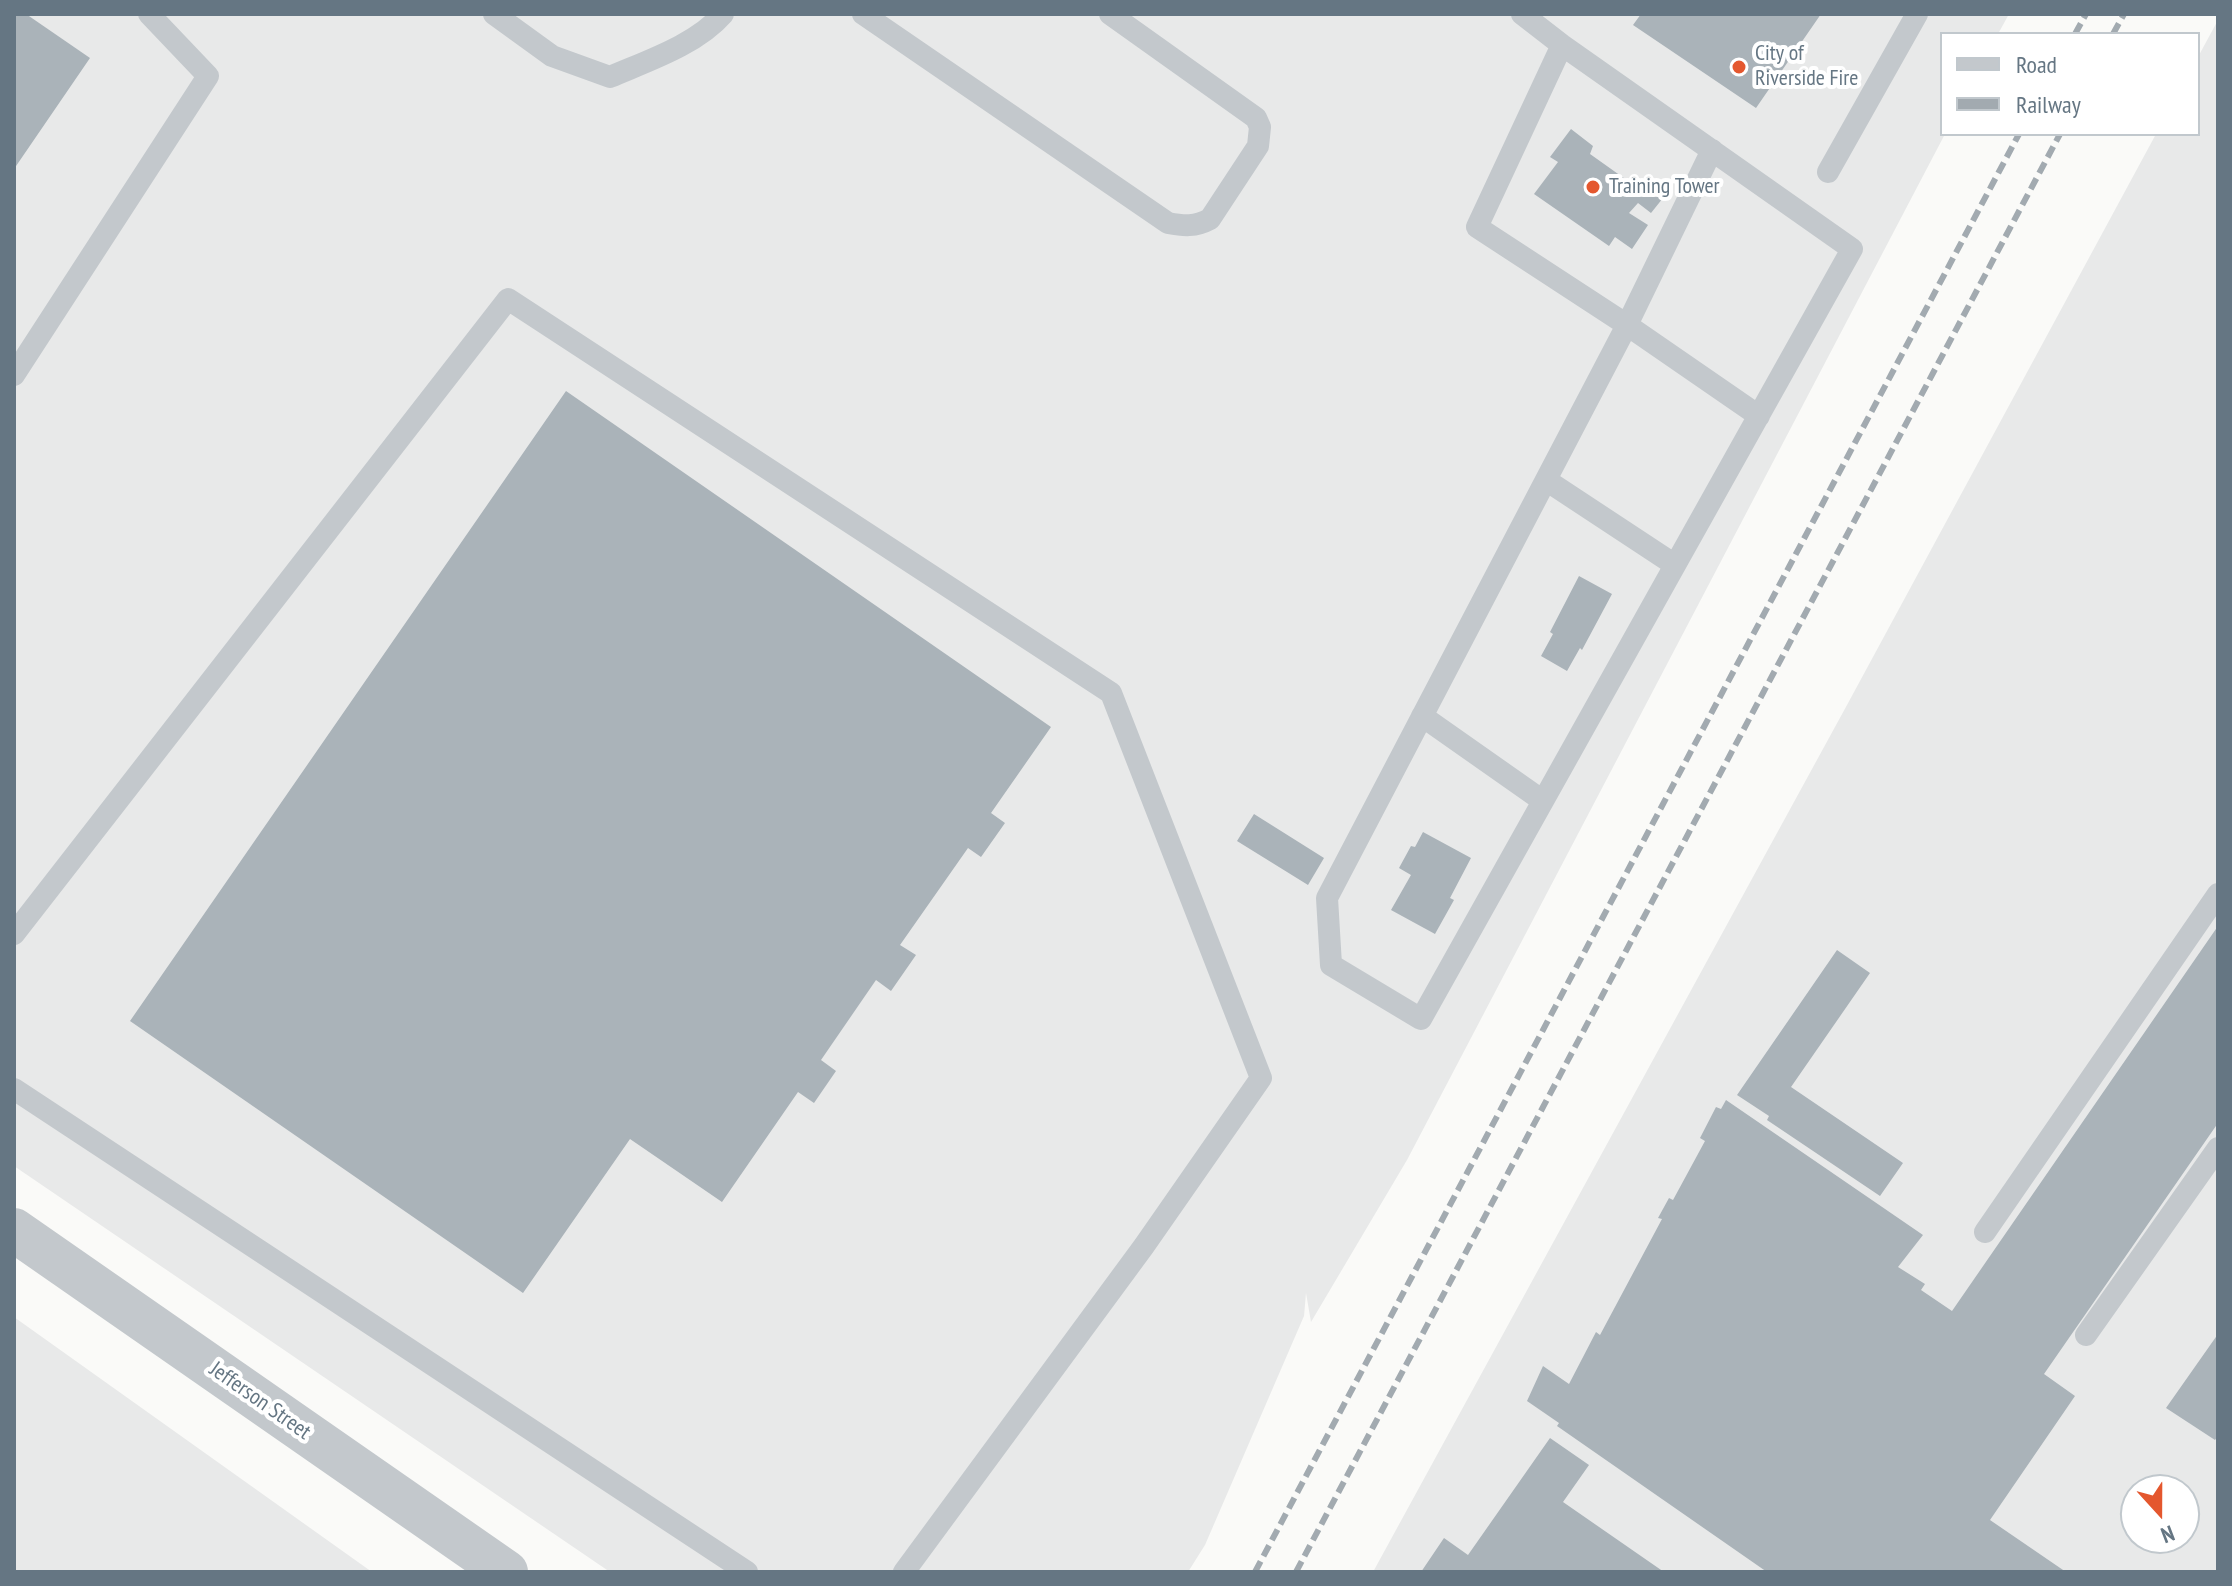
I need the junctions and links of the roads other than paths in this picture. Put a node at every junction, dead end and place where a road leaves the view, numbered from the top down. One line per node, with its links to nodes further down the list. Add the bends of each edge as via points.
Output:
1 (149, 14): 12 (lane, via 208,76)
2 (494, 14): 3 (lane, via 552,56 610,77 672,50)
3 (723, 14)
4 (863, 14): 5 (lane, via 1168,223 1201,224 1210,219 1258,146 1260,127 1256,118)
5 (1110, 14)
6 (1522, 14): 8 (lane)
7 (1917, 14): 10 (lane)
8 (1562, 45): 9 (lane); 11 (lane, via 1477,227)
9 (1712, 150): 11 (lane); 13 (lane, via 1852,249)
10 (1828, 172)
11 (1627, 325): 13 (lane); 14 (lane)
12 (14, 375)
13 (1759, 416): 15 (lane)
14 (1546, 480): 15 (lane); 16 (lane)
15 (1675, 565): 17 (lane)
16 (1422, 716): 17 (lane); 17 (lane, via 1327,898 1331,965 1421,1019)
17 (1543, 801)
18 (2218, 894): 23 (lane)
19 (14, 934): 27 (lane, via 508,299 1111,693 1261,1078)
20 (14, 1089): 26 (lane)
21 (2218, 1148): 24 (lane)
22 (14, 1230): 25 (street, Jefferson Street)
23 (1985, 1232)
24 (2086, 1335)
25 (506, 1572)
26 (747, 1572)
27 (904, 1572)

